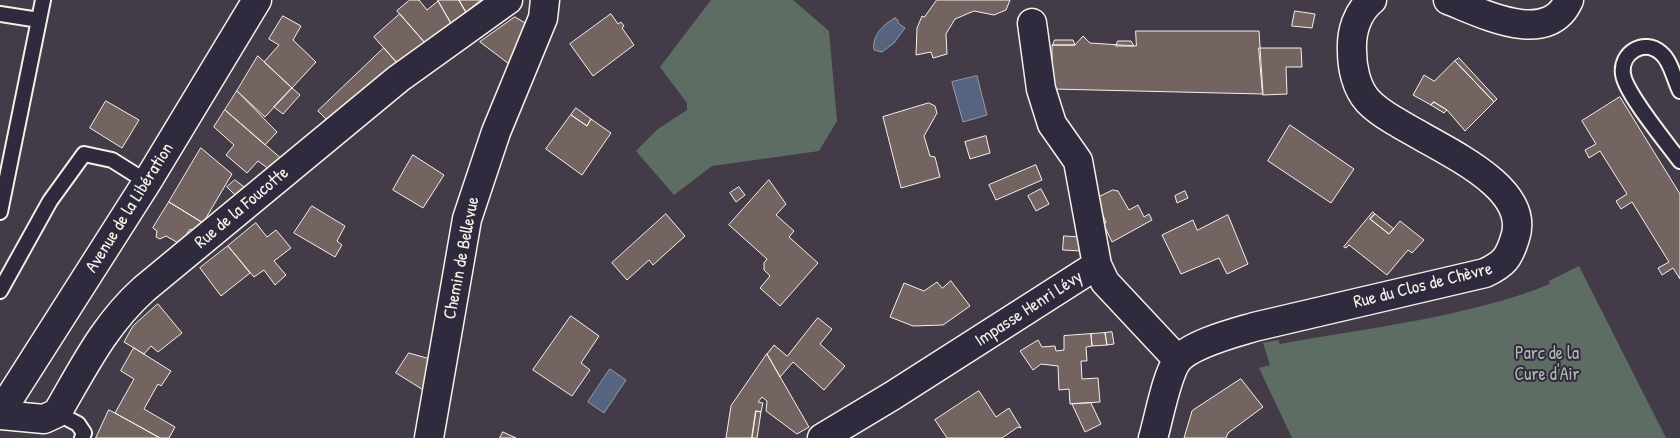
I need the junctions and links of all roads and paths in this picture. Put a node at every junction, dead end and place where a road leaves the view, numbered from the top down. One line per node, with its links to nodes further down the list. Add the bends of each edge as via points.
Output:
1 (43, 0): 9 (lane)
2 (257, 0): 13 (street, Avenue de la Libération)
3 (508, 0): 18 (street, Rue de la Foucotte, via 398,79 136,296 102,335)
4 (545, 0): 21 (street, Chemin de Bellevue, via 544,18 496,132 467,218)
5 (1372, 0): 17 (street, Rue du Clos de Chèvre, via 1359,14 1351,44 1358,85 1367,100 1382,112 1478,170 1503,189 1517,222 1509,254 1501,266 1485,273 1254,327 1217,338)
6 (1448, 0): 7 (street, via 1522,25 1537,25 1552,18 1563,11)
7 (1569, 0)
8 (0, 14): 9 (lane)
9 (39, 20): 14 (lane)
10 (1032, 23): 15 (street, Impasse Henri Lévy, via 1042,89 1052,124 1078,161)
11 (1680, 91): 12 (lane, via 1661,53 1640,47 1625,58 1623,76 1630,91)
12 (1680, 161)
13 (147, 182): 16 (lane, via 112,160 84,154 50,201); 19 (street, Avenue de la Libération)
14 (0, 212)
15 (1097, 265): 17 (street, via 1105,282); 22 (street, Impasse Henri Lévy)
16 (1, 288)
17 (1178, 360): 23 (street)
18 (57, 413): 19 (street, via 44,419); 20 (lane, via 78,424 84,433)
19 (0, 414)
20 (82, 438)
21 (430, 438)
22 (822, 438)
23 (1153, 438)

